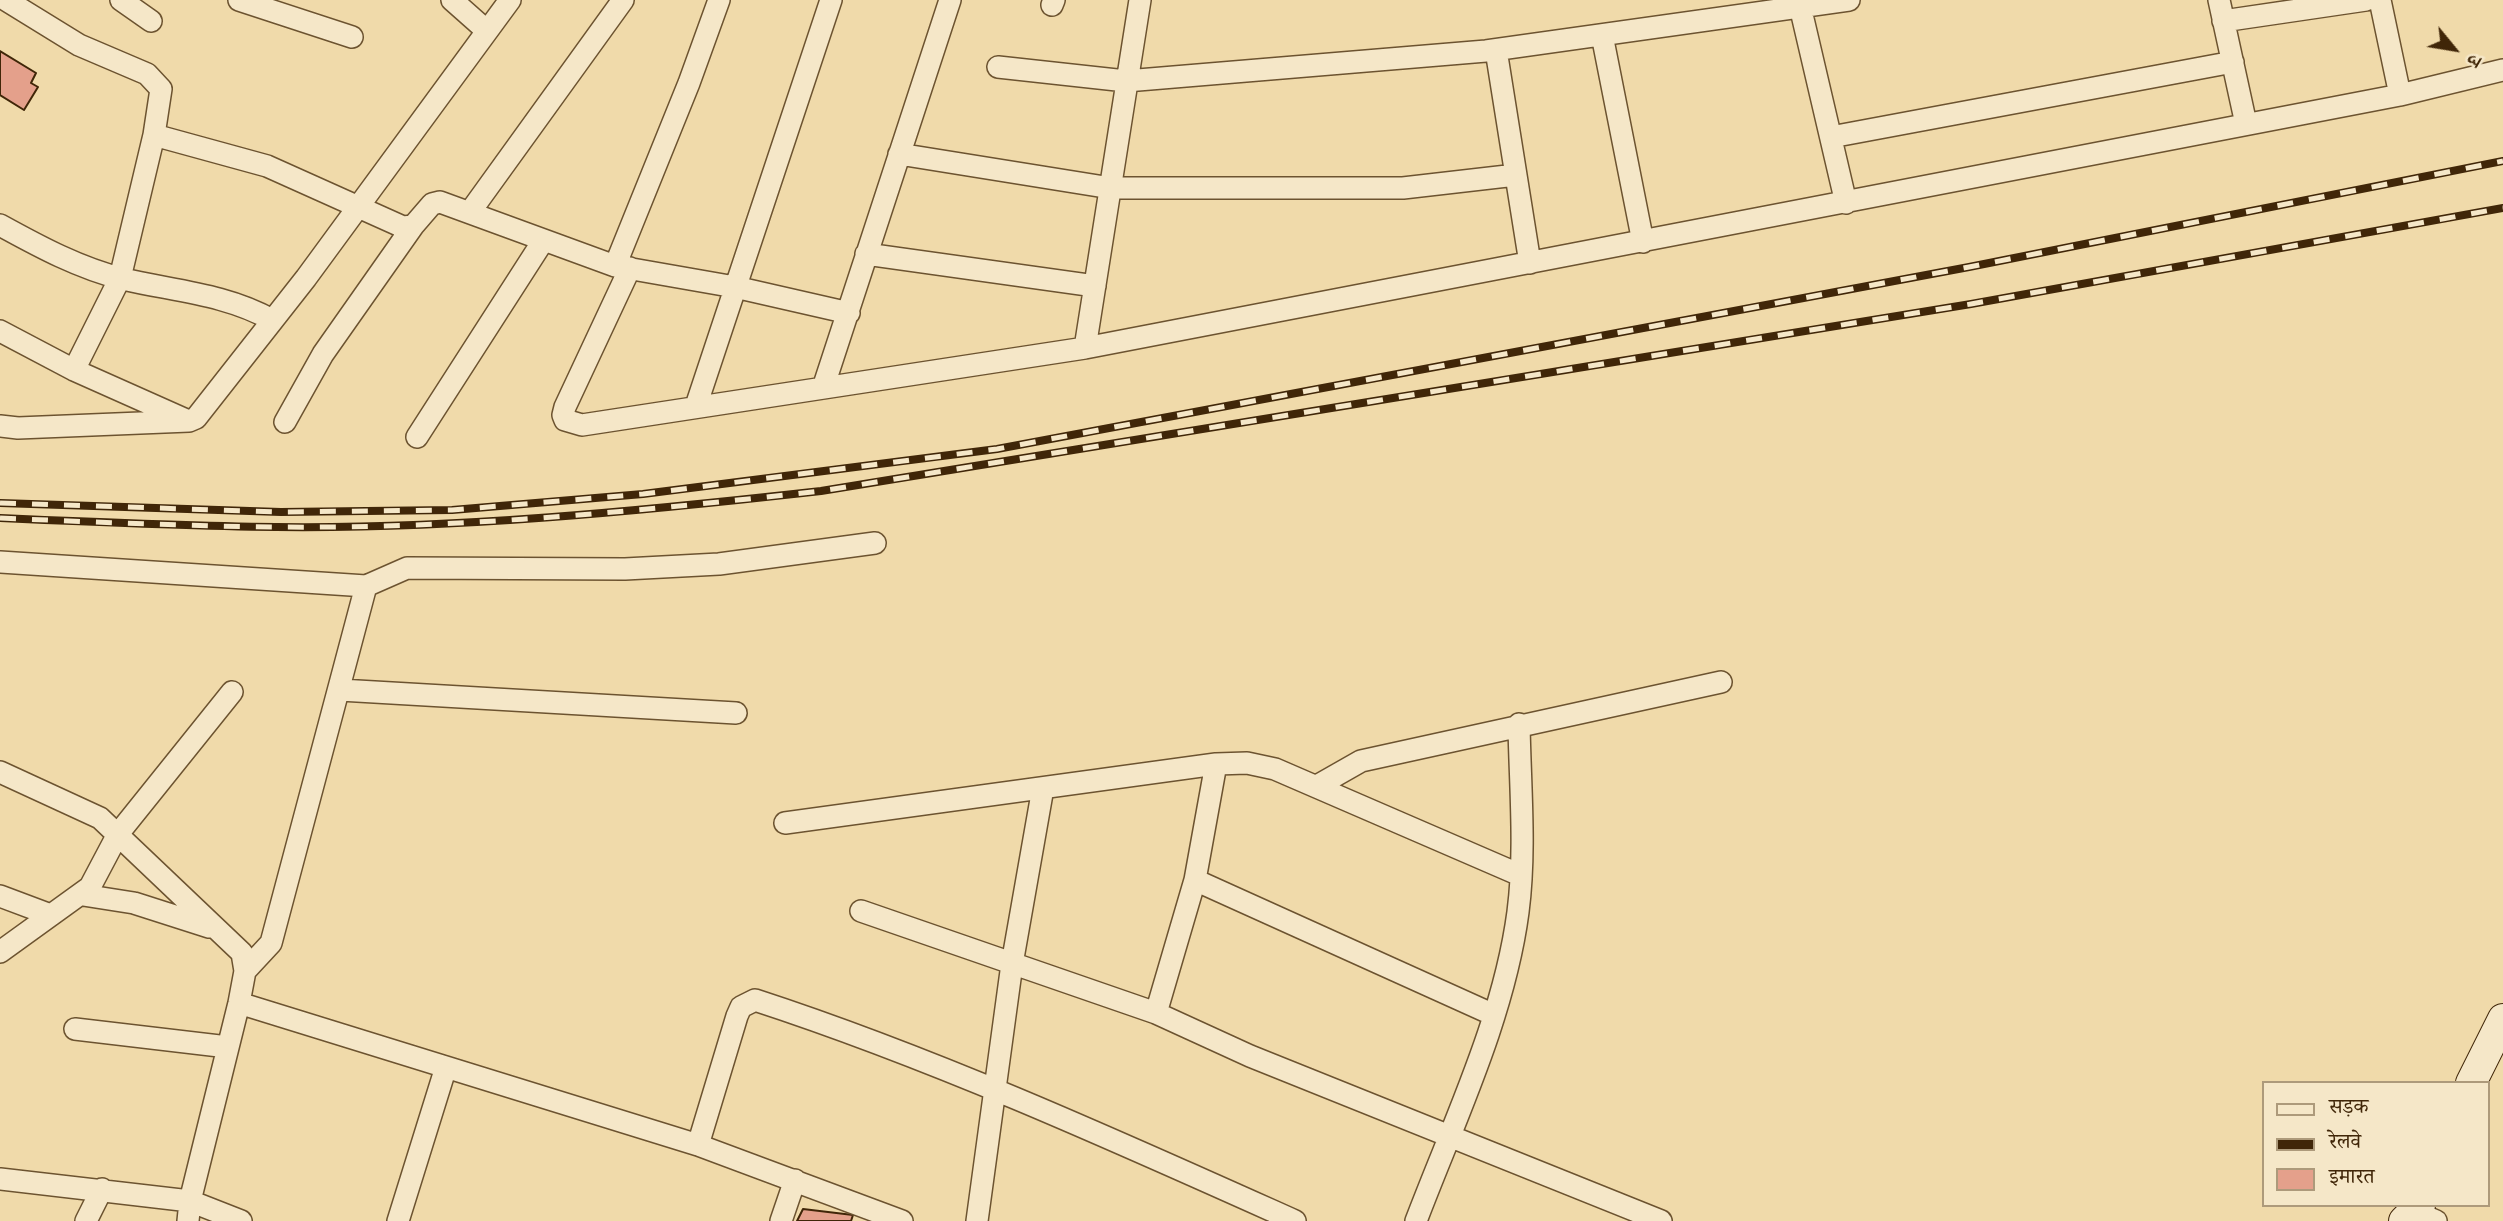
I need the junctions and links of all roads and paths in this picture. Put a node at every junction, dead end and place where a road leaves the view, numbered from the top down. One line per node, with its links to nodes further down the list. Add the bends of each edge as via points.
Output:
1 (6, 0): 28 (street, via 79,46 157,81 162,95)
2 (121, 0): 17 (street)
3 (239, 0): 20 (street)
4 (452, 0): 18 (street)
5 (510, 0): 18 (street)
6 (623, 0): 35 (street)
7 (719, 0): 42 (street)
8 (831, 0): 44 (street)
9 (950, 0): 30 (street)
10 (1140, 0): 25 (street)
11 (1849, 0): 15 (street)
12 (2219, 0): 16 (street)
13 (2366, 0): 16 (street)
14 (2379, 0): 26 (street)
15 (1800, 6): 19 (street); 29 (street)
16 (2222, 21): 22 (street)
17 (151, 22)
18 (487, 31): 34 (street)
19 (1602, 34): 21 (street); 39 (street)
20 (352, 37)
21 (1496, 50): 25 (street); 31 (street)
22 (2233, 62): 27 (street); 29 (street)
23 (998, 68): 25 (street)
24 (2503, 70): 26 (street)
25 (1126, 81): 32 (street)
26 (2399, 95): 27 (street)
27 (2246, 124): 33 (street)
28 (154, 135): 34 (street, via 267,166); 43 (street)
29 (1831, 137): 33 (street)
30 (899, 155): 32 (street); 40 (street)
31 (1516, 175): 32 (street, via 1403,188); 41 (street)
32 (1111, 188): 45 (street)
33 (1846, 203): 39 (street)
34 (356, 207): 37 (street, via 403,227); 47 (street)
35 (470, 212): 37 (street, via 437,202); 38 (street)
36 (0, 225): 43 (street, via 67,261)
37 (413, 226): 54 (street, via 323,354)
38 (543, 241): 42 (street); 56 (street)
39 (1643, 242): 41 (street)
40 (866, 254): 45 (street); 46 (street)
41 (1530, 263): 49 (street)
42 (623, 267): 44 (street); 52 (street, via 565,407 565,420 582,425)
43 (120, 278): 47 (street, via 241,304); 50 (street)
44 (735, 286): 46 (street); 52 (street)
45 (1095, 286): 49 (street)
46 (849, 313): 51 (street)
47 (272, 320): 53 (street, via 204,411)
48 (0, 331): 50 (street)
49 (1085, 348): 51 (street)
50 (74, 370): 53 (street)
51 (823, 388): 52 (street)
52 (696, 406)
53 (189, 421): 55 (street)
54 (285, 422)
55 (0, 426)
56 (417, 437)
57 (875, 543): 59 (street, via 719,564 625,569 407,568)
58 (0, 562): 59 (street)
59 (366, 586): 61 (street)
60 (1721, 682): 64 (street)
61 (340, 690): 63 (street); 80 (street, via 271,943)
62 (232, 692): 70 (street)
63 (736, 713)
64 (1519, 724): 67 (street, via 1361,761); 71 (street)
65 (1216, 764): 67 (street, via 1258,764); 68 (street); 72 (street)
66 (0, 772): 70 (street, via 78,806)
67 (1317, 786): 71 (street)
68 (1043, 788): 69 (street); 79 (street)
69 (785, 823)
70 (118, 834): 74 (street, via 98,877); 77 (street)
71 (1520, 875): 83 (street, via 1514,934)
72 (1195, 880): 82 (street); 83 (street)
73 (0, 895): 76 (street)
74 (83, 895): 76 (street); 77 (street, via 134,903)
75 (861, 911): 79 (street)
76 (48, 914): 78 (street)
77 (217, 930): 80 (street, via 242,953)
78 (0, 952)
79 (1012, 964): 82 (street); 89 (street)
80 (245, 971): 81 (street)
81 (239, 1003): 86 (street); 87 (street)
82 (1156, 1013): 90 (street, via 1250,1056)
83 (1494, 1015): 90 (street)
84 (2503, 1019): 88 (street)
85 (75, 1029): 86 (street)
86 (228, 1047): 95 (street)
87 (446, 1067): 91 (street); 98 (street)
88 (2472, 1081)
89 (994, 1091): 91 (street, via 755,1000 741,1007 737,1016); 101 (street); 102 (street)
90 (1449, 1134): 103 (street); 104 (street)
91 (698, 1145): 93 (street)
92 (0, 1180): 94 (street)
93 (795, 1180): 99 (street); 100 (street)
94 (102, 1189): 95 (street); 96 (street)
95 (189, 1211): 97 (street)
96 (86, 1221)
97 (242, 1221)
98 (398, 1221)
99 (781, 1221)
100 (902, 1221)
101 (977, 1221)
102 (1295, 1221)
103 (1416, 1221)
104 (1661, 1221)

